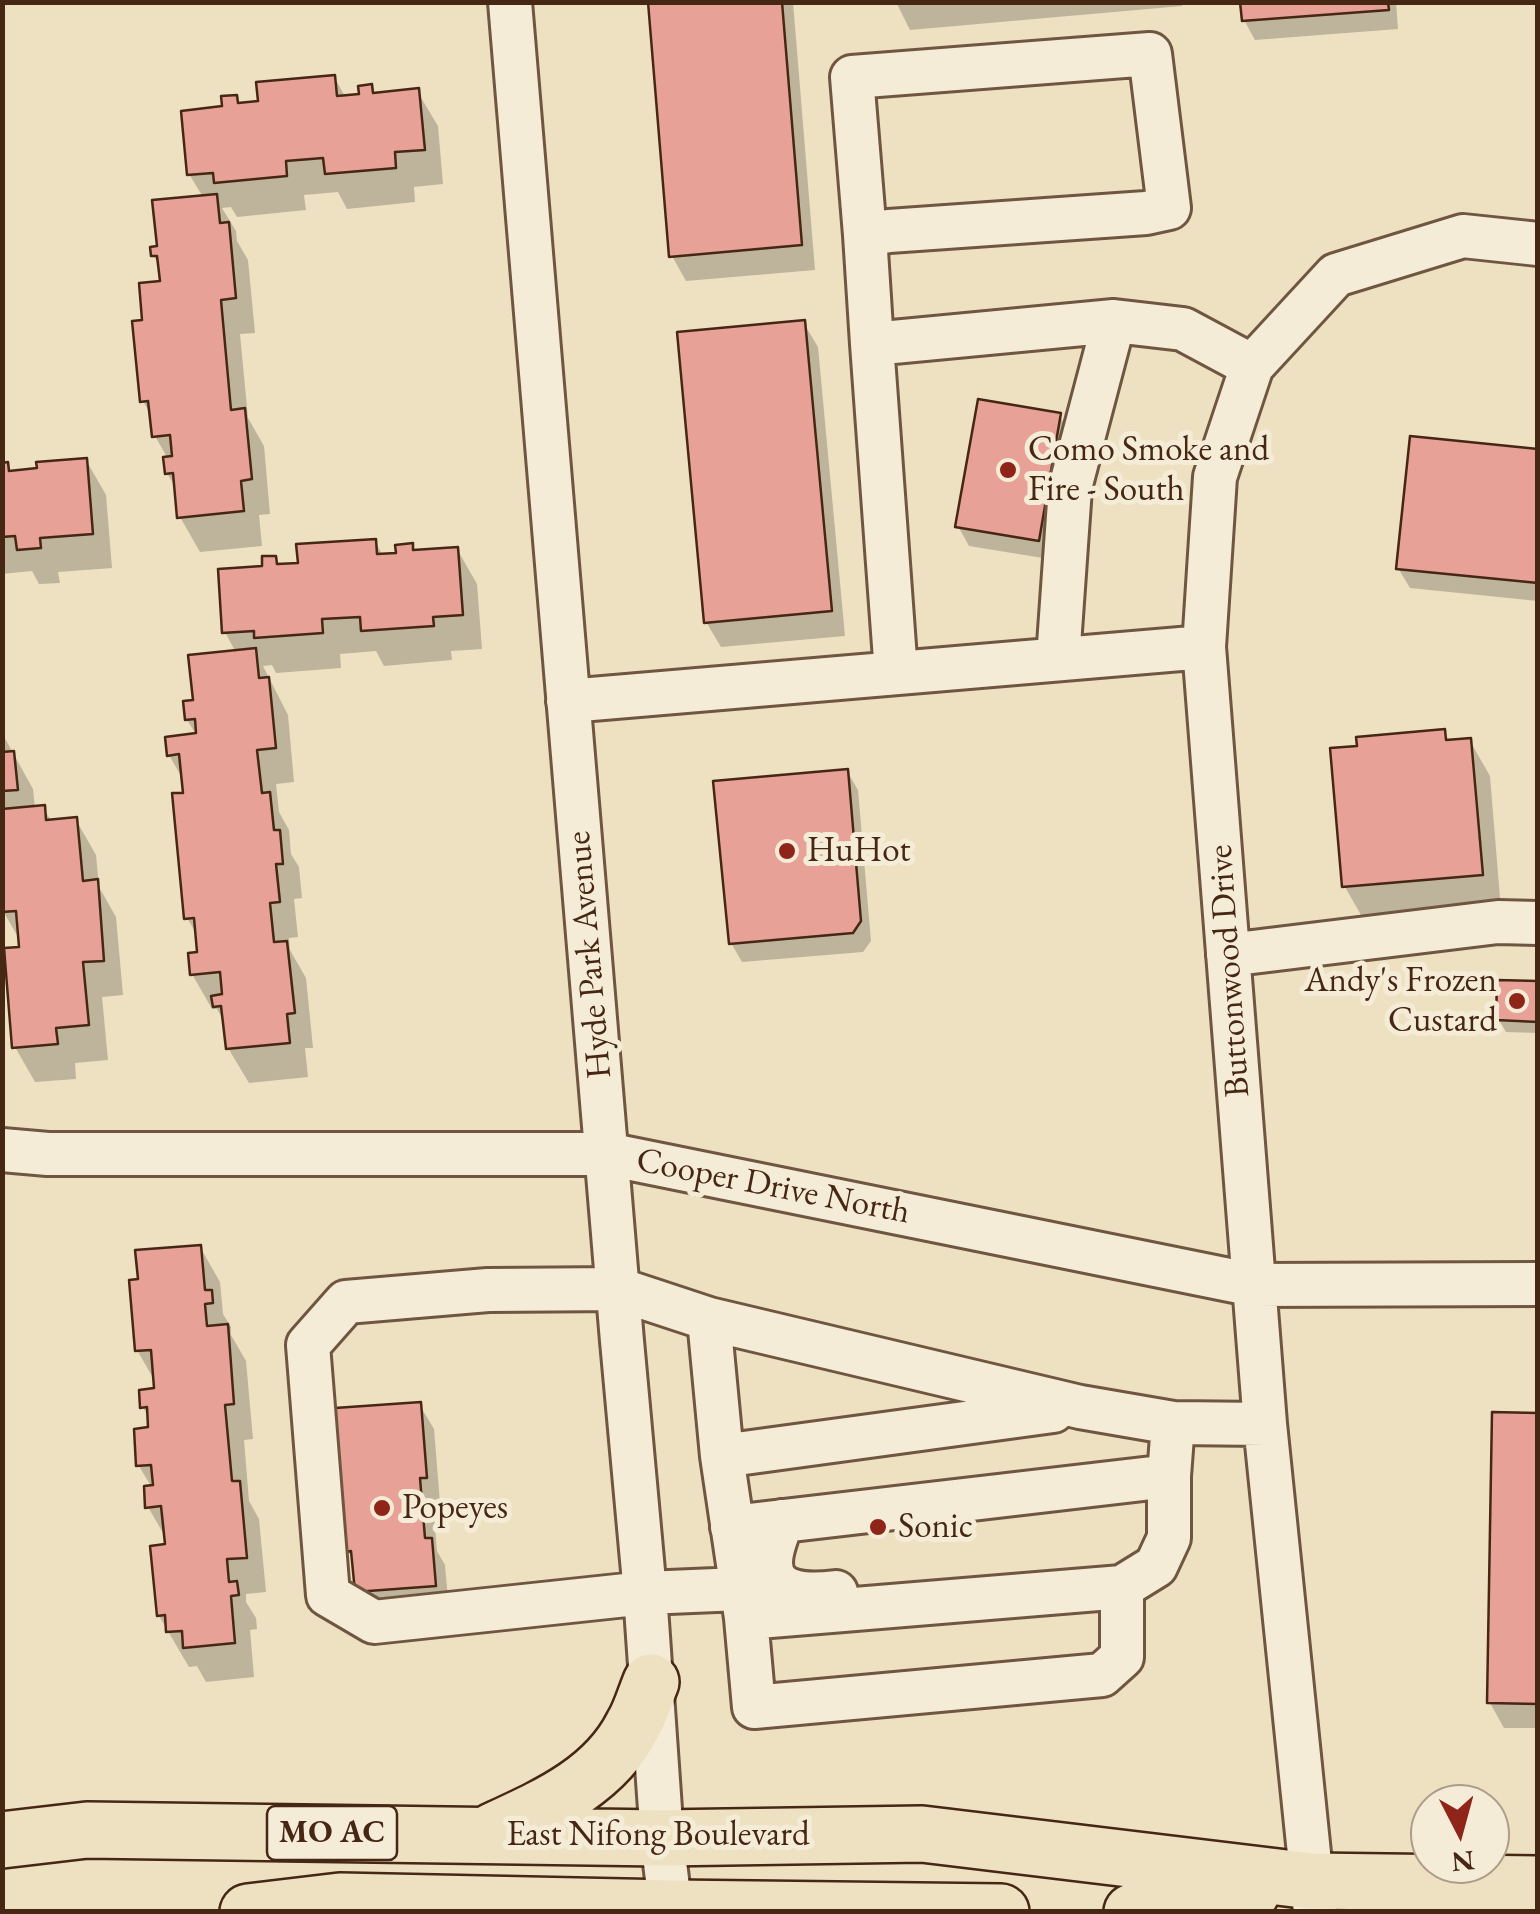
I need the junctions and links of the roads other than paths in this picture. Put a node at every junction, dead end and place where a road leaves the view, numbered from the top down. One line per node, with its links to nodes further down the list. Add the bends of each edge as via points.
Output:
1 (510, 2): 10 (street, Hyde Park Avenue)
2 (865, 235): 2 (street, via 852,77 1150,54 1168,208); 5 (street)
3 (1538, 244): 6 (street, Buttonwood Drive, via 1463,236 1336,275)
4 (1114, 321): 5 (street); 6 (street, via 1183,329); 8 (street, via 1070,488)
5 (872, 344): 9 (street)
6 (1252, 366): 7 (street, Buttonwood Drive, via 1215,477)
7 (1204, 646): 8 (street); 12 (street, Buttonwood Drive)
8 (1058, 659): 9 (street)
9 (896, 673): 10 (street)
10 (568, 701): 14 (street, Hyde Park Avenue)
11 (1538, 923): 12 (street, via 1498,922)
12 (1228, 955): 16 (street, Buttonwood Drive)
13 (2, 1150): 14 (street, Cooper Drive North)
14 (607, 1154): 16 (street, Cooper Drive North); 17 (street, Hyde Park Avenue)
15 (1538, 1284): 16 (street, Cooper Drive North)
16 (1254, 1285): 21 (street, Buttonwood Drive)
17 (618, 1289): 18 (street); 27 (street, Hyde Park Avenue); 27 (street, via 488,1290 346,1302 308,1345 328,1596 374,1622)
18 (709, 1319): 19 (street); 22 (street)
19 (1080, 1407): 20 (street); 22 (street)
20 (1173, 1423): 21 (street); 23 (street)
21 (1265, 1424): 35 (street, Buttonwood Drive)
22 (722, 1456): 25 (street)
23 (1169, 1476): 24 (street); 26 (street, via 1169,1538 1156,1566)
24 (782, 1522): 25 (street); 28 (street, via 771,1564 782,1586 799,1594 1012,1573)
25 (732, 1527): 29 (street)
26 (1122, 1587): 28 (street); 29 (street, via 1122,1657 1102,1675 754,1707)
27 (645, 1594): 29 (street); 30 (street, Hyde Park Avenue)
28 (1036, 1594): 29 (street)
29 (743, 1603)
30 (651, 1682): 31 (main road, via 633,1726 588,1780); 32 (street, Hyde Park Avenue)
31 (484, 1835): 32 (main road, East Nifong Boulevard / MO AC); 33 (main road, East Nifong Boulevard / MO AC, via 87,1830)
32 (662, 1838): 35 (main road, East Nifong Boulevard / MO AC, via 922,1834); 36 (street, Hyde Park Avenue)
33 (2, 1840)
34 (1538, 1884): 35 (main road, East Nifong Boulevard / MO AC)
35 (1313, 1896): 39 (main road, East Nifong Boulevard / MO AC)
36 (670, 1910): 37 (main road, East Nifong Boulevard / MO AC, via 340,1900); 38 (main road, East Nifong Boulevard / MO AC)
37 (248, 1912)
38 (1002, 1912)
39 (1132, 1912)

